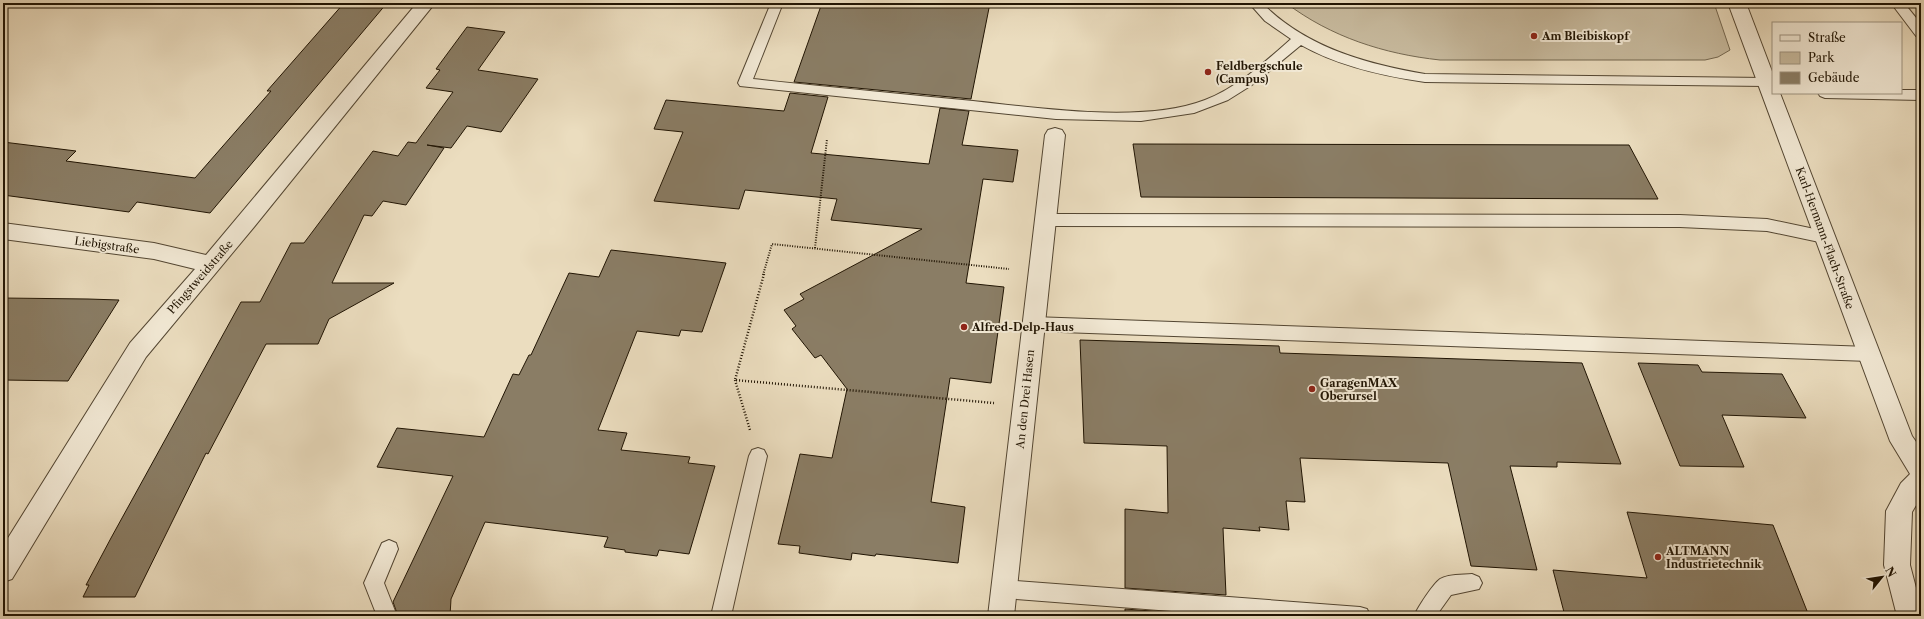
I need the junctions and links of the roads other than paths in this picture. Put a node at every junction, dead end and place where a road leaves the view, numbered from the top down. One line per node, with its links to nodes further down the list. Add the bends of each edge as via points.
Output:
1 (426, 3): 15 (street, Pfingstweidstraße)
2 (777, 3): 7 (lane, via 745,84 1010,110 1102,116 1157,115 1195,108 1225,96 1258,74)
3 (1255, 3): 7 (lane, via 1277,24)
4 (1737, 3): 8 (street, Karl-Hermann-Flach-Straße)
5 (1897, 3): 6 (lane)
6 (1921, 33)
7 (1300, 39): 8 (lane, via 1343,58 1374,68 1425,78)
8 (1769, 86): 14 (street, Karl-Hermann-Flach-Straße)
9 (1873, 94): 10 (lane)
10 (1921, 95)
11 (1055, 135): 12 (street, An den Drei Hasen)
12 (1044, 220): 14 (lane, via 1680,221 1767,225); 16 (street, An den Drei Hasen)
13 (3, 231): 15 (street, Liebigstraße, via 154,251)
14 (1824, 237): 17 (street, Karl-Hermann-Flach-Straße)
15 (210, 264): 22 (street, Pfingstweidstraße, via 138,350 120,376)
16 (1033, 324): 17 (lane); 24 (street, An den Drei Hasen)
17 (1868, 354): 19 (street, Karl-Hermann-Flach-Straße, via 1902,440)
18 (758, 456): 26 (lane)
19 (1921, 469)
20 (1921, 480): 30 (street, via 1910,491 1899,511 1897,565)
21 (389, 549): 25 (lane, via 374,583)
22 (3, 570)
23 (1472, 583): 29 (lane, via 1446,586)
24 (1004, 589): 27 (street, An den Drei Hasen); 28 (lane)
25 (387, 616)
26 (721, 616)
27 (1001, 616)
28 (1360, 616)
29 (1424, 616)
30 (1910, 616)

